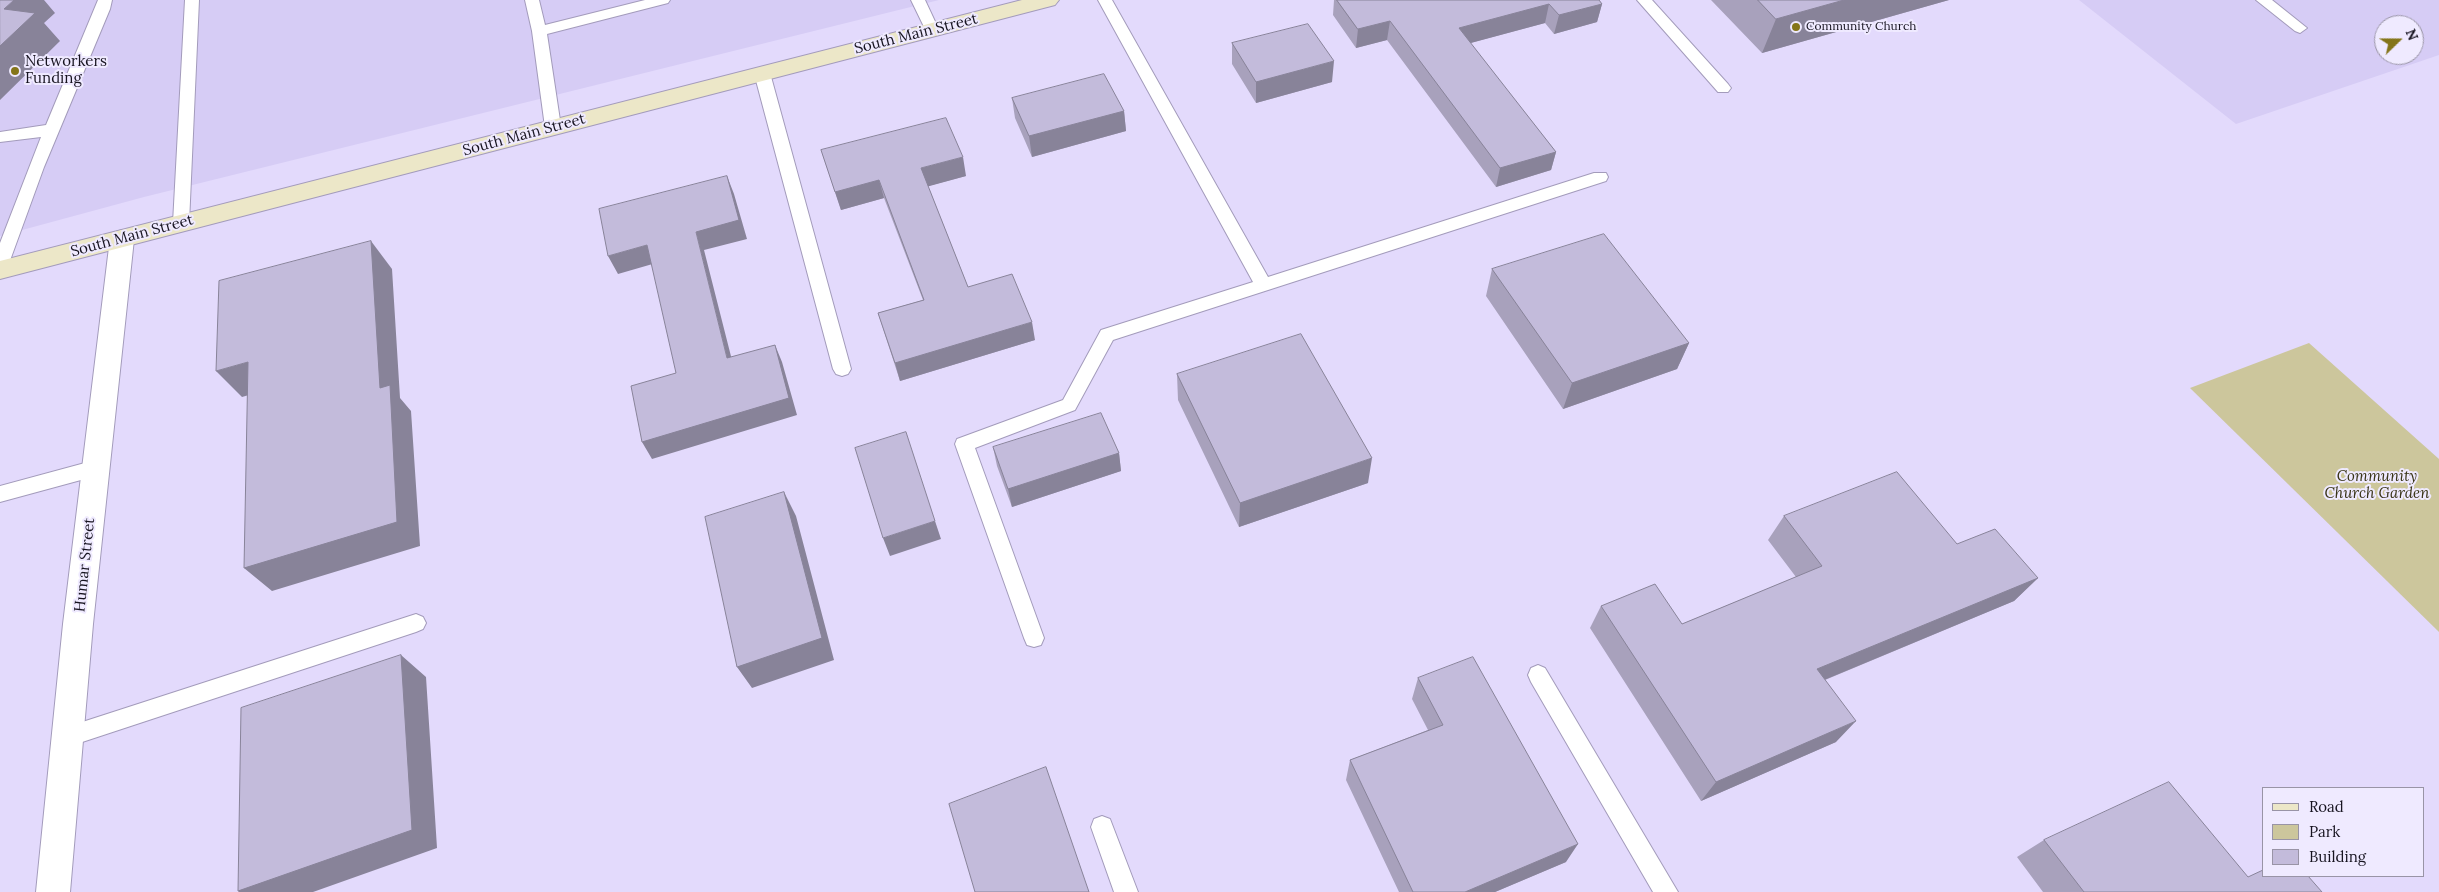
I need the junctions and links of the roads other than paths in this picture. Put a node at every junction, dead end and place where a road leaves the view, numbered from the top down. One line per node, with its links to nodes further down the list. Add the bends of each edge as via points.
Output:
1 (105, 0): 17 (lane)
2 (192, 0): 20 (lane)
3 (532, 0): 13 (lane)
4 (662, 0): 13 (lane)
5 (918, 0): 12 (lane)
6 (1048, 0): 10 (main road, South Main Street)
7 (1105, 0): 24 (lane)
8 (1644, 0): 15 (lane)
9 (2263, 0): 11 (lane)
10 (1020, 3): 12 (main road, South Main Street)
11 (2300, 28)
12 (932, 30): 14 (main road, South Main Street)
13 (539, 31): 16 (lane)
14 (762, 73): 16 (main road, South Main Street); 25 (lane)
15 (1723, 88)
16 (553, 127): 20 (main road, South Main Street)
17 (52, 130): 18 (lane); 22 (lane)
18 (0, 138)
19 (1600, 177): 24 (lane)
20 (181, 224): 21 (main road, South Main Street)
21 (122, 239): 23 (main road, South Main Street); 26 (street, Humar Street)
22 (0, 266)
23 (0, 270)
24 (1264, 285): 29 (lane, via 1107,335 1069,405 964,444)
25 (842, 369)
26 (96, 468): 27 (lane); 31 (street, Humar Street)
27 (0, 494)
28 (416, 622): 31 (lane)
29 (1034, 638)
30 (1538, 675): 35 (lane)
31 (67, 737): 33 (street, Humar Street)
32 (1102, 827): 34 (lane)
33 (53, 892)
34 (1126, 892)
35 (1666, 892)

